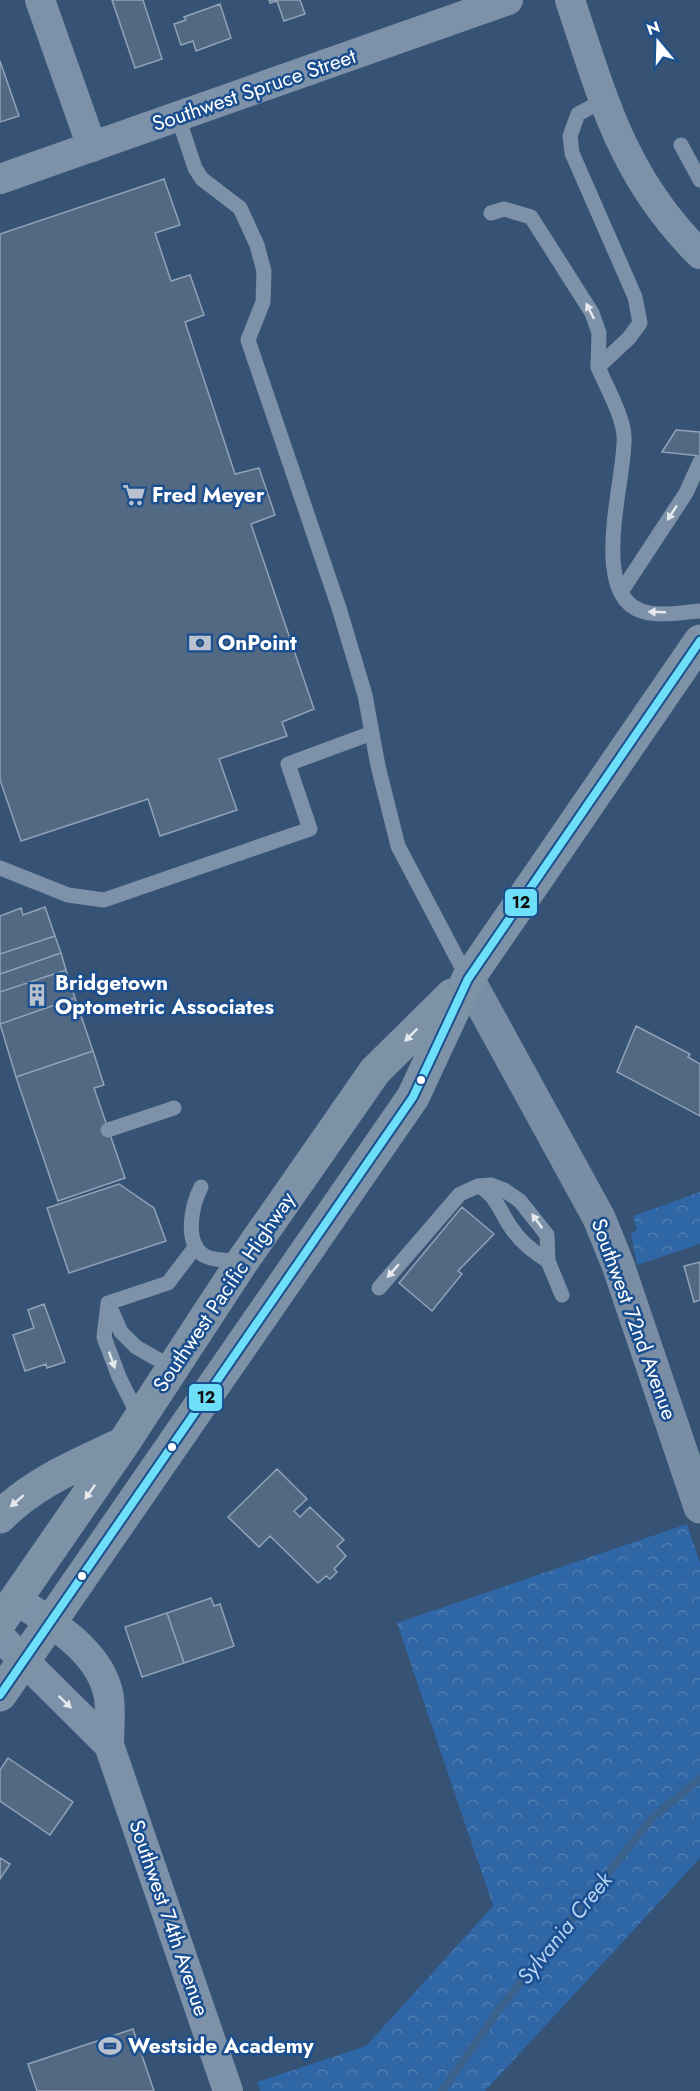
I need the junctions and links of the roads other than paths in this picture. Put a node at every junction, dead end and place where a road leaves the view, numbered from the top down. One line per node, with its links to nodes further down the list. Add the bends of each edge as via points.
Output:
1 (40, 0): 7 (street)
2 (508, 0): 5 (street, Southwest Spruce Street)
3 (570, 0): 4 (street)
4 (604, 100): 11 (street, via 629,161 659,208); 12 (lane, via 578,114 570,136 572,153 635,297 640,323)
5 (178, 117): 7 (street, Southwest Spruce Street); 17 (lane, via 195,168 202,179 240,208 257,245 264,271 263,302 248,339 339,608)
6 (681, 145): 9 (lane)
7 (92, 147): 8 (street, Southwest Spruce Street)
8 (0, 179)
9 (700, 180)
10 (491, 213): 12 (lane, one-way to 10, via 599,333 592,313 531,217 504,209)
11 (700, 254)
12 (598, 368): 14 (lane, via 624,436 613,514 615,577)
13 (700, 462): 14 (lane, one-way to 14, via 686,493)
14 (621, 592): 15 (lane, one-way to 14, via 649,613 635,607)
15 (700, 611)
16 (700, 641): 19 (highway, Southwest Pacific Highway)
17 (372, 733): 18 (lane, via 288,764 310,829 104,900 68,895); 19 (lane, via 398,846)
18 (0, 868)
19 (468, 979): 26 (highway, Southwest Pacific Highway, one-way to 26, via 375,1071); 32 (main road, Southwest 72nd Avenue, via 599,1218); 35 (highway, Southwest Pacific Highway, via 413,1097)
20 (174, 1108): 21 (lane)
21 (108, 1130)
22 (478, 1186): 25 (lane, via 490,1192 511,1228 531,1251); 25 (lane, one-way to 22, via 547,1235 532,1214 504,1190); 27 (lane, one-way to 27, via 460,1194)
23 (201, 1187): 24 (lane, via 190,1216)
24 (196, 1246): 26 (lane, via 206,1256); 29 (lane, via 168,1283)
25 (548, 1261): 28 (lane)
26 (242, 1262): 30 (highway, Southwest Pacific Highway)
27 (379, 1288)
28 (562, 1295)
29 (108, 1303): 30 (lane, via 121,1332 136,1347); 31 (lane, one-way to 31, via 104,1337 119,1377)
30 (173, 1368): 31 (highway, Southwest Pacific Highway)
31 (131, 1431): 33 (highway, one-way to 33, via 40,1483); 34 (highway, Southwest Pacific Highway, one-way to 34)
32 (700, 1507)
33 (0, 1517)
34 (8, 1610): 35 (street, Southwest 74th Avenue)
35 (50, 1622): 37 (highway, Southwest Pacific Highway); 39 (street, Southwest 74th Avenue, via 85,1652 102,1678 109,1697)
36 (0, 1637): 37 (street, Southwest 74th Avenue)
37 (24, 1660): 38 (highway, Southwest Pacific Highway); 39 (street, Southwest 74th Avenue, one-way to 39)
38 (0, 1695)
39 (110, 1745): 40 (street, Southwest 74th Avenue)
40 (228, 2091)

